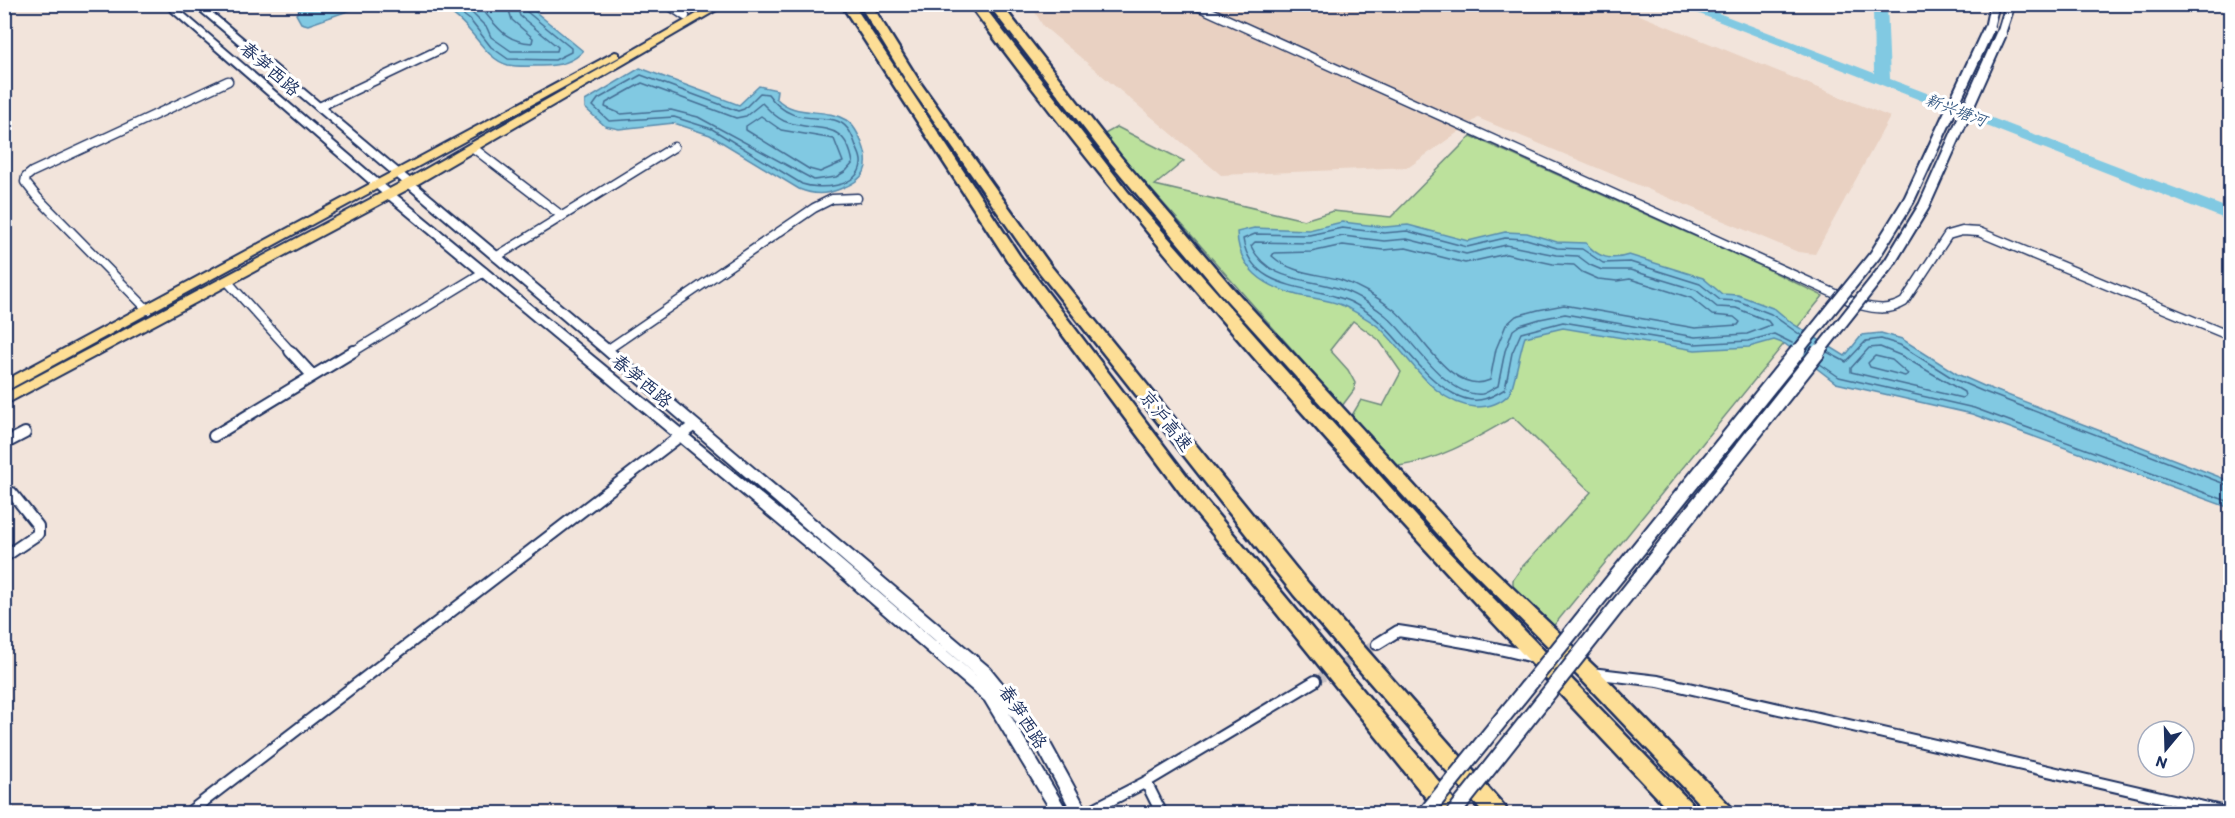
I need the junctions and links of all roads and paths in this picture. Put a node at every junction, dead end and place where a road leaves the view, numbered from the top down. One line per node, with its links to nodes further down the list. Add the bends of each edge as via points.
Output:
1 (167, 4): 15 (main road, 春笋西路)
2 (196, 4): 14 (main road, 春笋西路)
3 (667, 4): 13 (street)
4 (707, 4): 13 (main road)
5 (722, 4): 19 (main road)
6 (847, 4): 53 (highway, 京沪高速, via 1021,268 1200,506)
7 (865, 4): 54 (highway, 京沪高速, via 915,85 1045,269 1301,589)
8 (975, 4): 44 (highway, via 1123,195 1437,551)
9 (994, 4): 45 (highway, via 1115,159 1225,289 1470,558)
10 (1193, 4): 31 (street, via 1860,305 1894,310 1904,302 1948,235 1979,232)
11 (1995, 4): 52 (main road, bridge, via 1989,28 1909,200 1875,255)
12 (2011, 4): 53 (main road, bridge, via 1924,206 1890,262)
13 (685, 16): 21 (main road)
14 (228, 30): 15 (main road); 18 (main road, 春笋西路)
15 (207, 39): 23 (main road, 春笋西路)
16 (441, 49): 18 (street)
17 (228, 81): 30 (street, via 26,177 25,182 37,197)
18 (319, 107): 21 (main road, 春笋西路)
19 (472, 147): 22 (main road); 26 (street)
20 (674, 147): 26 (street)
21 (398, 174): 22 (main road, 春笋西路); 23 (main road)
22 (409, 183): 24 (main road); 27 (main road, 春笋西路)
23 (378, 185): 24 (main road, 春笋西路); 30 (main road)
24 (389, 194): 28 (main road, 春笋西路); 29 (main road)
25 (857, 198): 32 (street, via 832,199 814,208)
26 (562, 216): 27 (street)
27 (496, 257): 32 (main road, 春笋西路)
28 (484, 272): 33 (street); 38 (main road, 春笋西路)
29 (227, 281): 33 (street); 35 (main road)
30 (148, 310): 34 (main road)
31 (2230, 336)
32 (607, 350): 36 (main road, 春笋西路)
33 (312, 375): 39 (street)
34 (4, 387)
35 (4, 400)
36 (693, 426): 38 (street); 50 (main road, 春笋西路, via 985,673 1044,746)
37 (25, 433): 40 (street)
38 (679, 435): 48 (street); 49 (main road, 春笋西路, via 990,696)
39 (214, 436)
40 (4, 444)
41 (12, 493): 42 (street, via 38,526 38,534)
42 (4, 557)
43 (1377, 644): 44 (street, via 1398,632)
44 (1540, 658): 45 (street); 55 (highway)
45 (1588, 673): 56 (highway); 57 (street, via 1658,681)
46 (1315, 681): 47 (street)
47 (1146, 782): 50 (street); 51 (street)
48 (187, 813)
49 (1062, 813)
50 (1083, 813)
51 (1162, 813)
52 (1425, 813)
53 (1453, 813)
54 (1498, 813)
55 (1688, 813)
56 (1724, 813)
57 (2230, 813)

